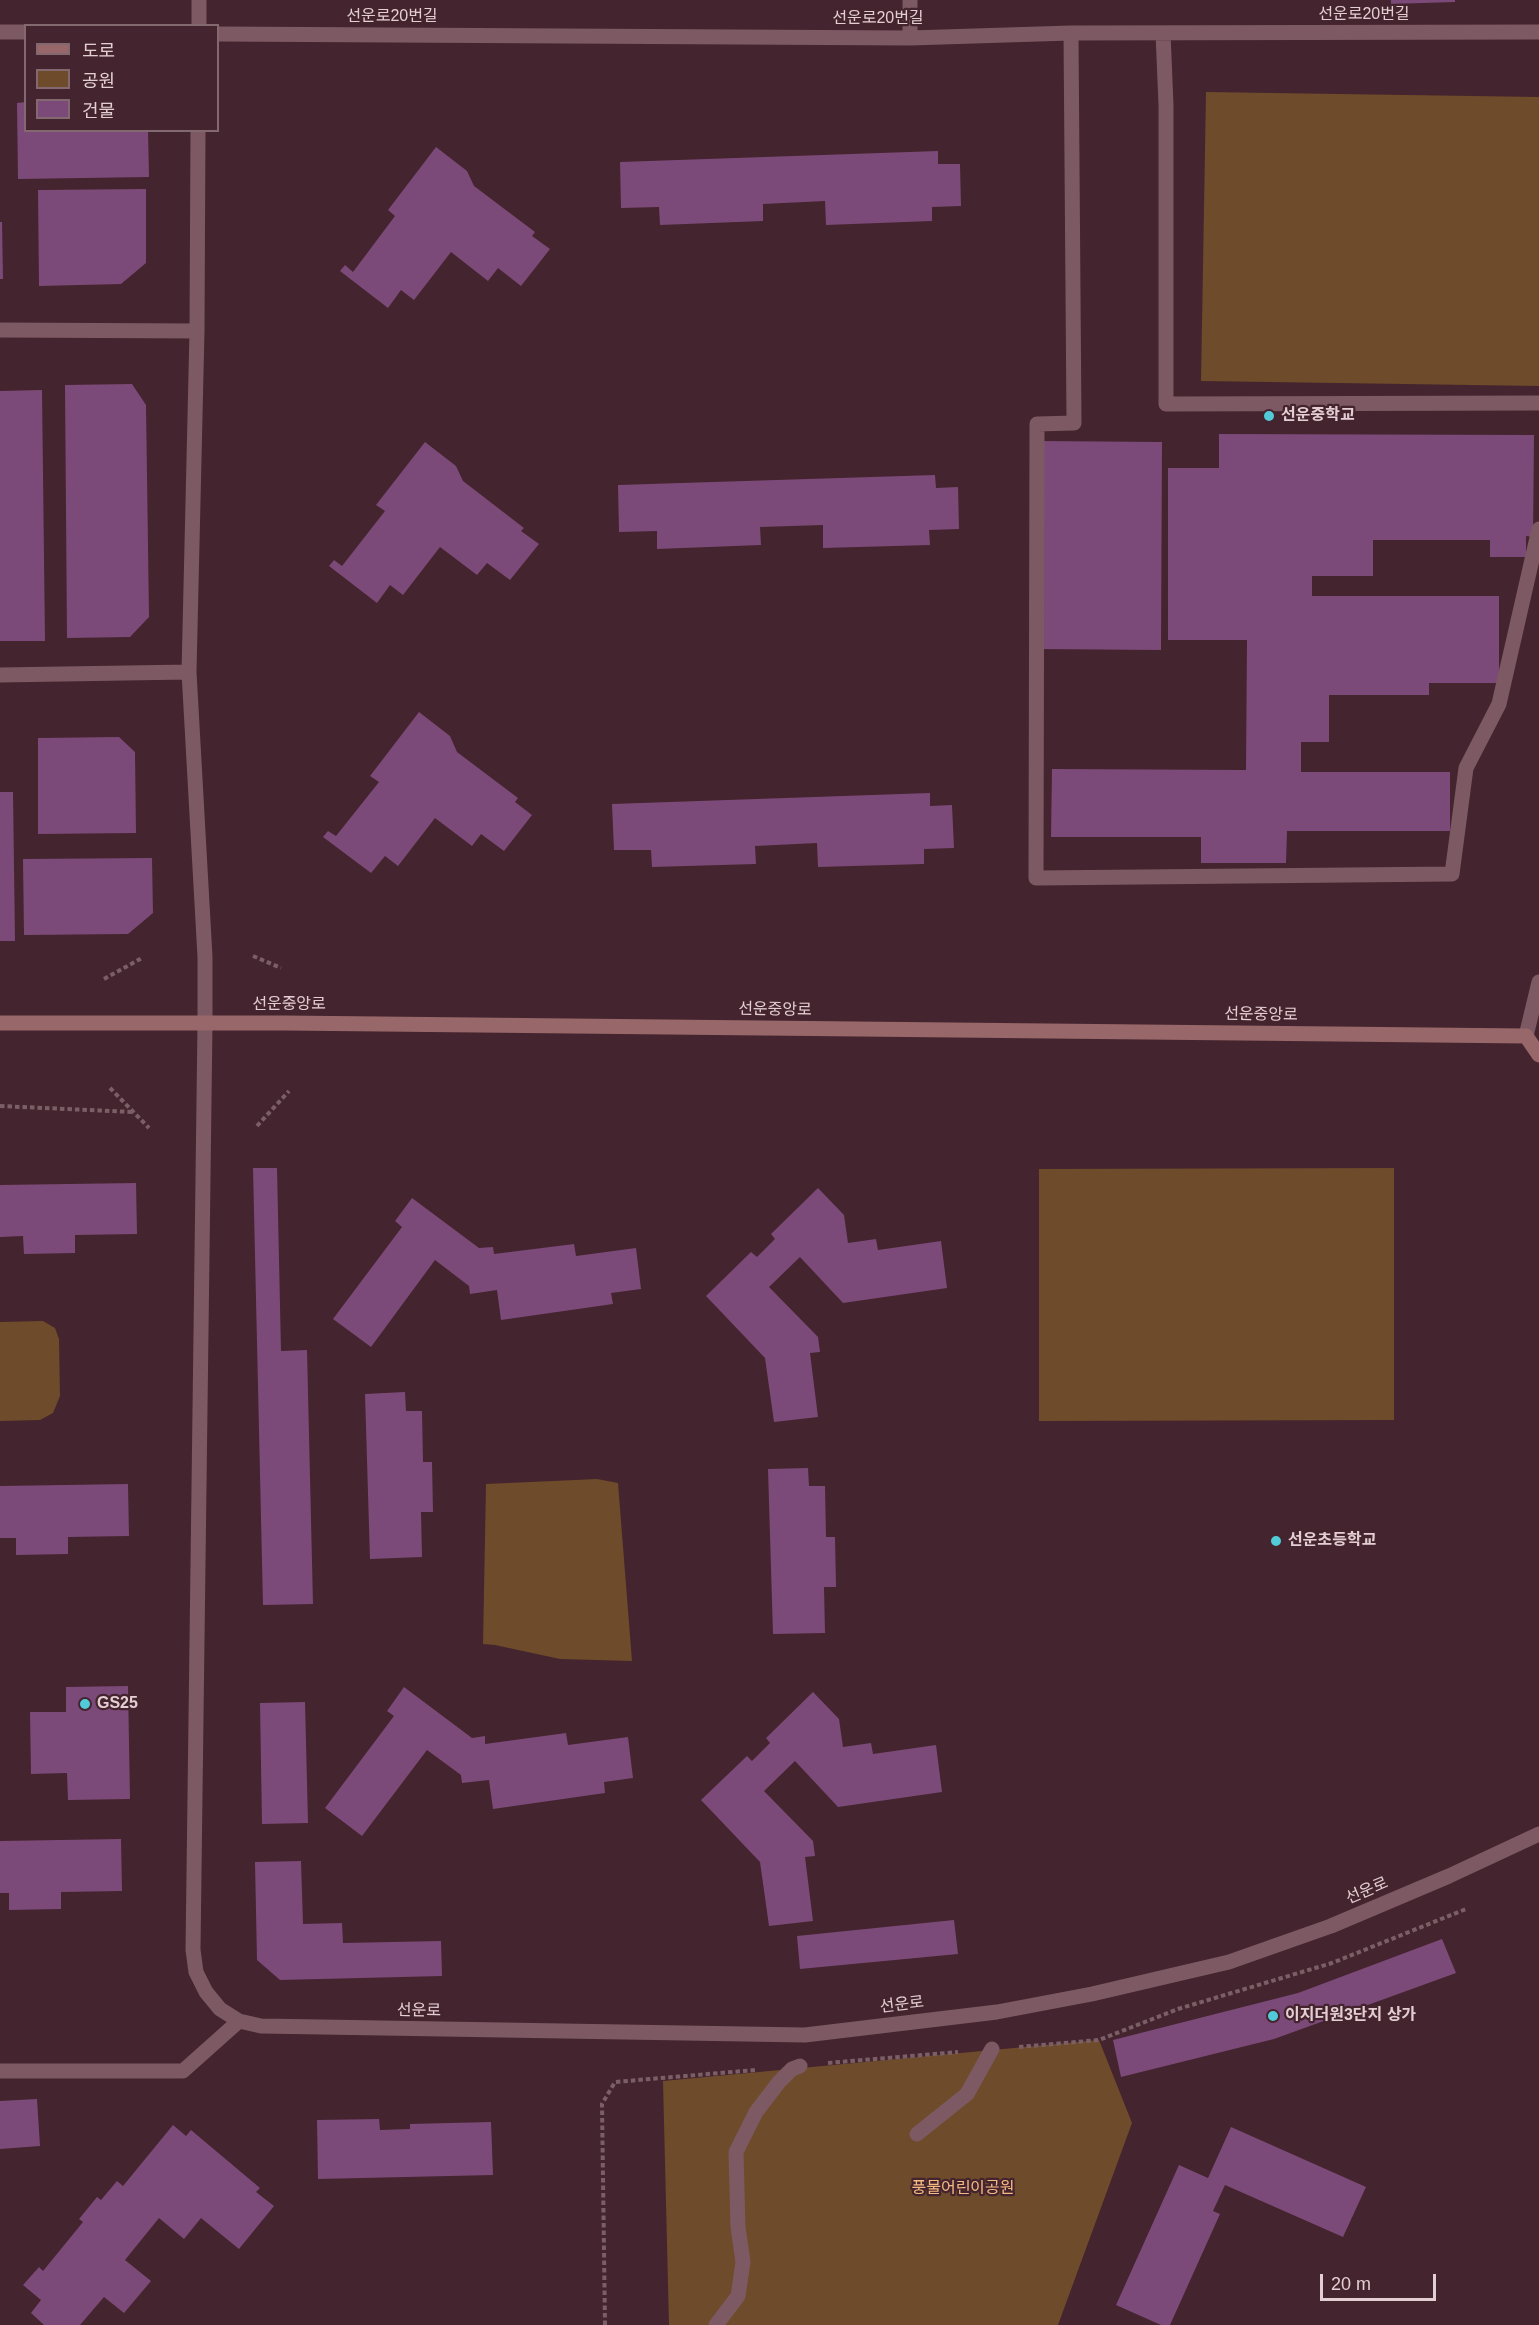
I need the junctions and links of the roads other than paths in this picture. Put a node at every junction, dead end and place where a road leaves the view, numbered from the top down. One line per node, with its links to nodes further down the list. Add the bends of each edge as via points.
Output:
1 (199, 0): 3 (street)
2 (910, 0): 10 (street)
3 (199, 24)
4 (0, 32): 5 (street)
5 (24, 32)
6 (1539, 32): 8 (street, 선운로20번길)
7 (1071, 33): 8 (street, 선운로20번길); 10 (street, 선운로20번길); 15 (street, via 1074,423 1037,423 1036,878 1452,874 1466,768 1499,704)
8 (1163, 33): 14 (street, via 1167,404)
9 (219, 34): 10 (street, 선운로20번길)
10 (910, 38)
11 (198, 132): 13 (street)
12 (0, 330): 13 (street)
13 (197, 331): 16 (street)
14 (1539, 403)
15 (1539, 529)
16 (189, 672): 17 (street); 20 (street, via 205,957)
17 (0, 675)
18 (1539, 982): 21 (street)
19 (0, 1023): 20 (street, 선운중앙로)
20 (205, 1023): 21 (street, 선운중앙로); 24 (street, via 193,1950 196,1972 206,1992 220,2009)
21 (1526, 1036): 22 (street)
22 (1539, 1055)
23 (1539, 1834): 24 (street, 선운로, via 1331,1926 1229,1962 997,2012 805,2035 261,2026)
24 (239, 2021): 27 (street, via 183,2071)
25 (992, 2049): 28 (street, via 967,2094)
26 (800, 2066): 29 (street, via 779,2082 756,2112 736,2152 743,2262 738,2296)
27 (0, 2071)
28 (917, 2134)
29 (716, 2325)

